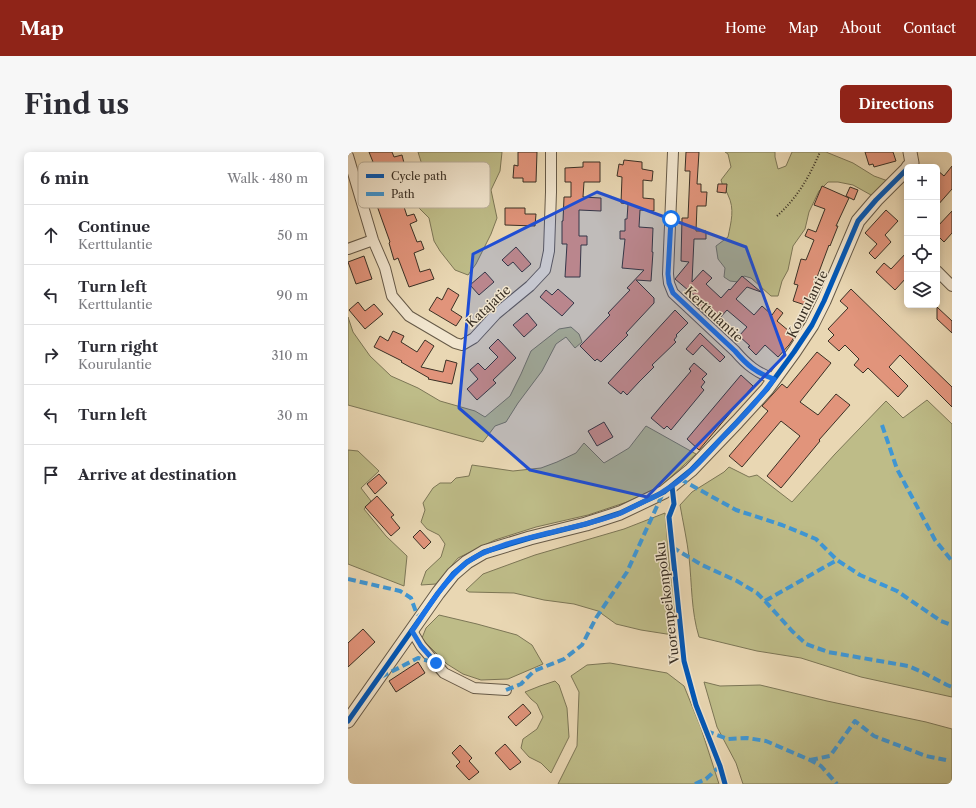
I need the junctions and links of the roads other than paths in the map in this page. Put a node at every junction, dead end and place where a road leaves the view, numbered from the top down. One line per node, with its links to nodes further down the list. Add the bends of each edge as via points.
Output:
1 (551, 152): 7 (street, Katajatie, via 549,251 545,270 496,314 474,338 462,344 455,343 409,316 392,296 385,268)
2 (673, 152): 11 (street, Kerttulantie, via 668,274 673,293 753,369)
3 (348, 156): 5 (street, Katajatie)
4 (910, 163): 11 (street, Kourulantie, via 858,221 812,325)
5 (358, 190)
6 (363, 208): 7 (street, Katajatie)
7 (373, 240): 8 (street)
8 (348, 249)
9 (939, 272): 10 (street)
10 (952, 286)
11 (774, 379): 12 (street, Kourulantie, via 716,445 664,492 620,513 484,552 453,574)
12 (412, 631): 13 (street, via 444,673 474,688); 14 (street, Kourulantie)
13 (506, 690)
14 (348, 721)

